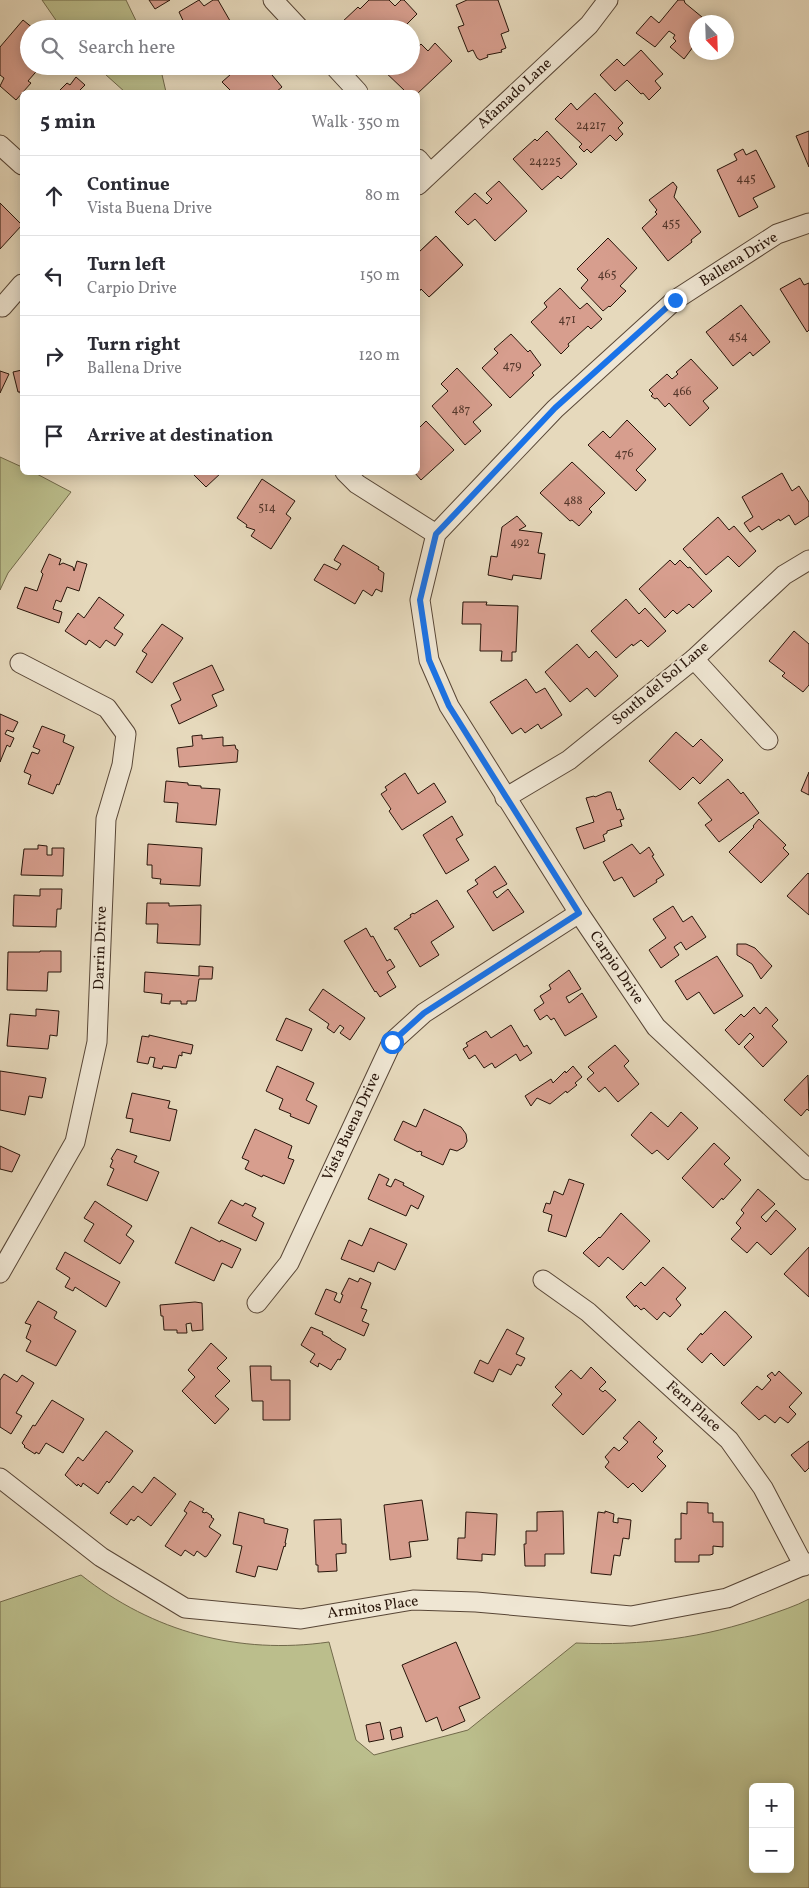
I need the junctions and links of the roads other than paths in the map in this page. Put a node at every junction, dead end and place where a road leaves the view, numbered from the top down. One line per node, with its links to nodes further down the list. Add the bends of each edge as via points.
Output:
1 (274, 0): 3 (street)
2 (608, 0): 9 (street, Afamado Lane, via 589,25)
3 (292, 20)
4 (342, 75): 5 (street)
5 (356, 90)
6 (0, 145): 7 (street)
7 (20, 163)
8 (420, 165): 9 (street)
9 (424, 179)
10 (809, 223): 14 (street, Ballena Drive, via 777,234 675,300 555,408)
11 (20, 286): 12 (street)
12 (2, 307)
13 (348, 475): 14 (street)
14 (436, 534): 19 (street, Carpio Drive, via 420,600 429,660 449,706)
15 (809, 560): 16 (street, South del Sol Lane, via 784,574)
16 (694, 659): 18 (street); 19 (street, South del Sol Lane, via 569,760)
17 (20, 664): 22 (street, Darrin Drive, via 107,708 126,734 122,765 106,819 97,1042 75,1142)
18 (768, 740)
19 (505, 798): 20 (street, Carpio Drive)
20 (579, 913): 21 (street, Carpio Drive, via 656,1027); 24 (street, Vista Buena Drive, via 424,1013 392,1042 289,1262)
21 (809, 1170)
22 (0, 1273)
23 (543, 1280): 26 (street, Fern Place, via 588,1312 729,1440 764,1488)
24 (257, 1303)
25 (0, 1478): 26 (street, Armitos Place, via 101,1557 185,1608 301,1619 413,1600 476,1602 630,1616 727,1598)
26 (806, 1565)

